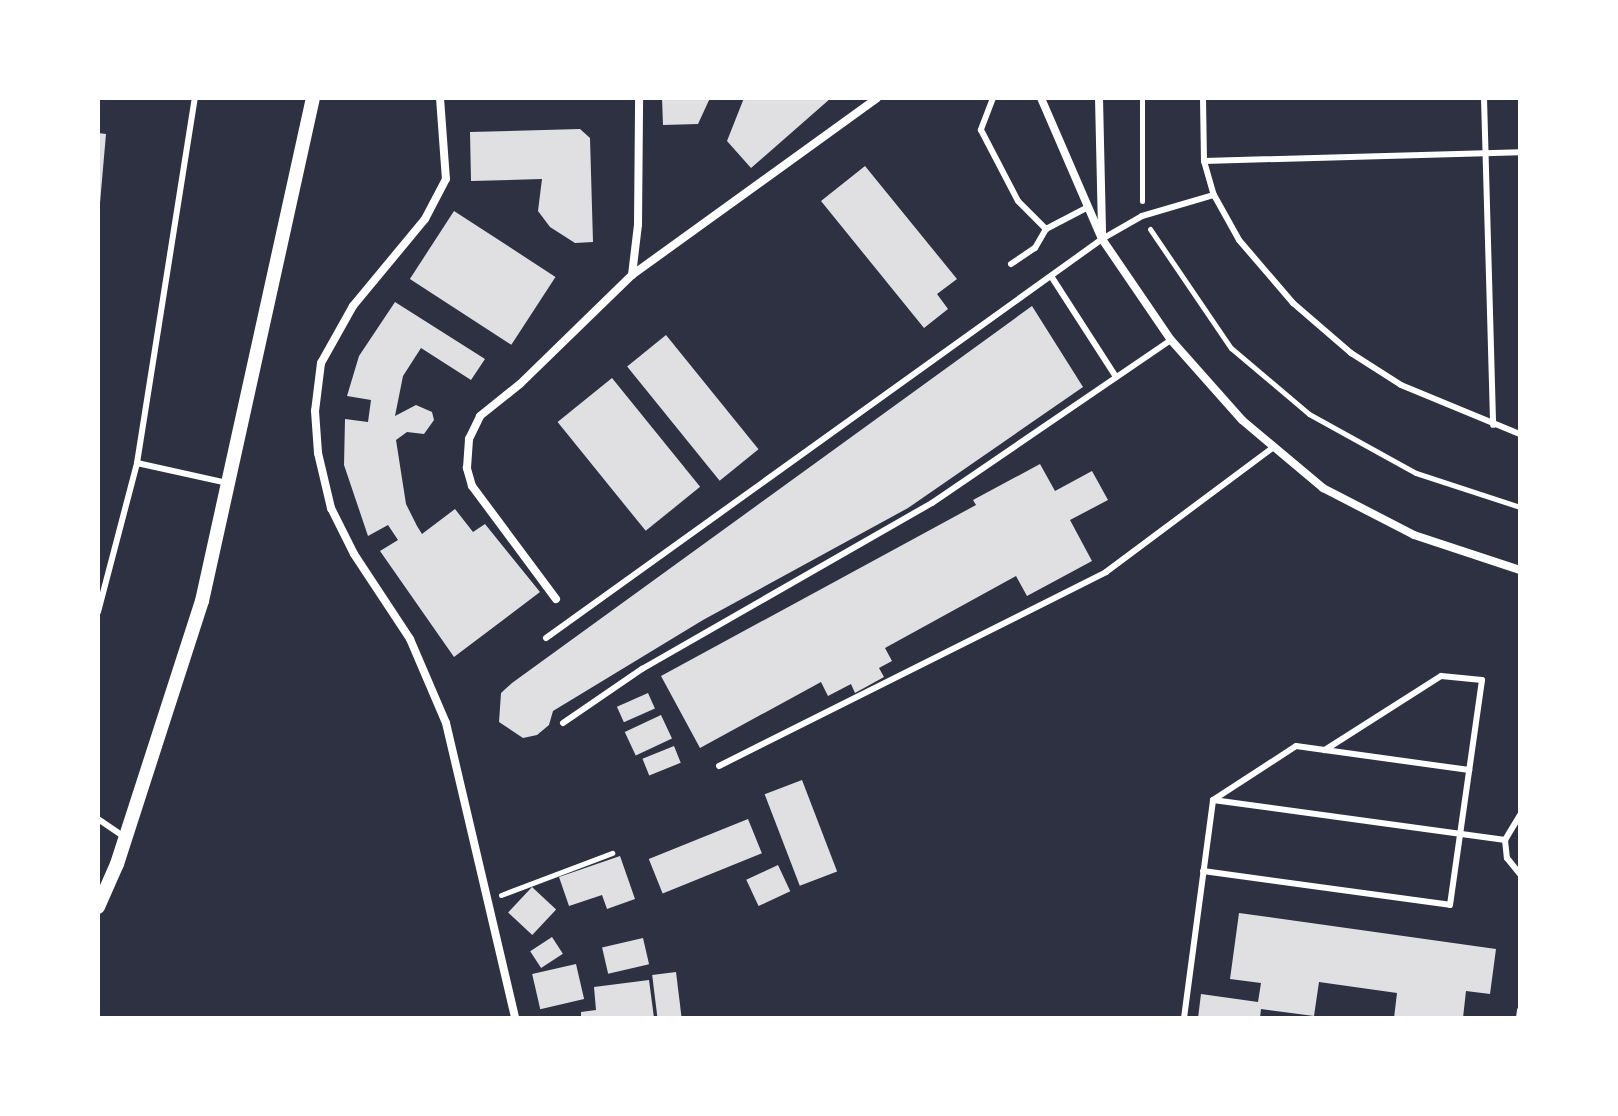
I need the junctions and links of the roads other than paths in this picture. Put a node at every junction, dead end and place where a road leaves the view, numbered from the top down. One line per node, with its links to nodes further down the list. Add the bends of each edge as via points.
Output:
1 (195, 98): 26 (lane)
2 (313, 98): 27 (street)
3 (440, 98): 46 (street, via 446,179 425,219 353,306 327,351 315,411 318,453 331,508 354,554 410,639 441,711)
4 (639, 98): 19 (street, via 638,225)
5 (877, 98): 19 (street)
6 (993, 98): 16 (lane, via 981,130 987,147 1018,201)
7 (1041, 98): 15 (street)
8 (1099, 98): 17 (street)
9 (1203, 98): 13 (lane)
10 (1484, 98): 12 (lane)
11 (1520, 152): 12 (lane)
12 (1486, 153): 13 (lane); 23 (lane)
13 (1204, 161): 14 (lane)
14 (1214, 195): 17 (lane, via 1142,216); 23 (lane, via 1261,265 1351,353 1401,385)
15 (1088, 207): 16 (lane); 17 (street)
16 (1046, 229): 18 (lane, via 1035,248)
17 (1102, 239): 20 (lane); 21 (street)
18 (1011, 264)
19 (632, 275): 29 (street, via 480,416 469,439 472,486)
20 (1051, 276): 22 (lane); 31 (lane)
21 (1171, 340): 22 (lane); 25 (street, via 1242,420)
22 (1116, 377): 32 (lane, via 932,503 642,669)
23 (1493, 425): 24 (lane)
24 (1520, 434)
25 (1274, 447): 28 (street, via 1323,488 1414,535); 34 (lane, via 1106,572)
26 (137, 463): 27 (lane); 30 (lane)
27 (228, 484): 40 (street, via 202,601)
28 (1520, 570)
29 (556, 599)
30 (98, 612)
31 (546, 638)
32 (563, 723)
33 (1325, 750): 35 (lane); 35 (lane, via 1441,676 1482,680); 36 (lane, via 1296,746)
34 (719, 766)
35 (1469, 770): 39 (lane)
36 (1213, 800): 39 (lane); 42 (lane)
37 (1520, 815): 41 (lane)
38 (98, 819): 40 (lane)
39 (1460, 834): 41 (lane); 42 (lane, via 1450,905)
40 (126, 837): 44 (street)
41 (1505, 840): 43 (lane, via 1507,858)
42 (1203, 871): 47 (lane)
43 (1520, 874)
44 (98, 907)
45 (1520, 1010): 48 (lane)
46 (515, 1018)
47 (1184, 1018)
48 (1519, 1018)

